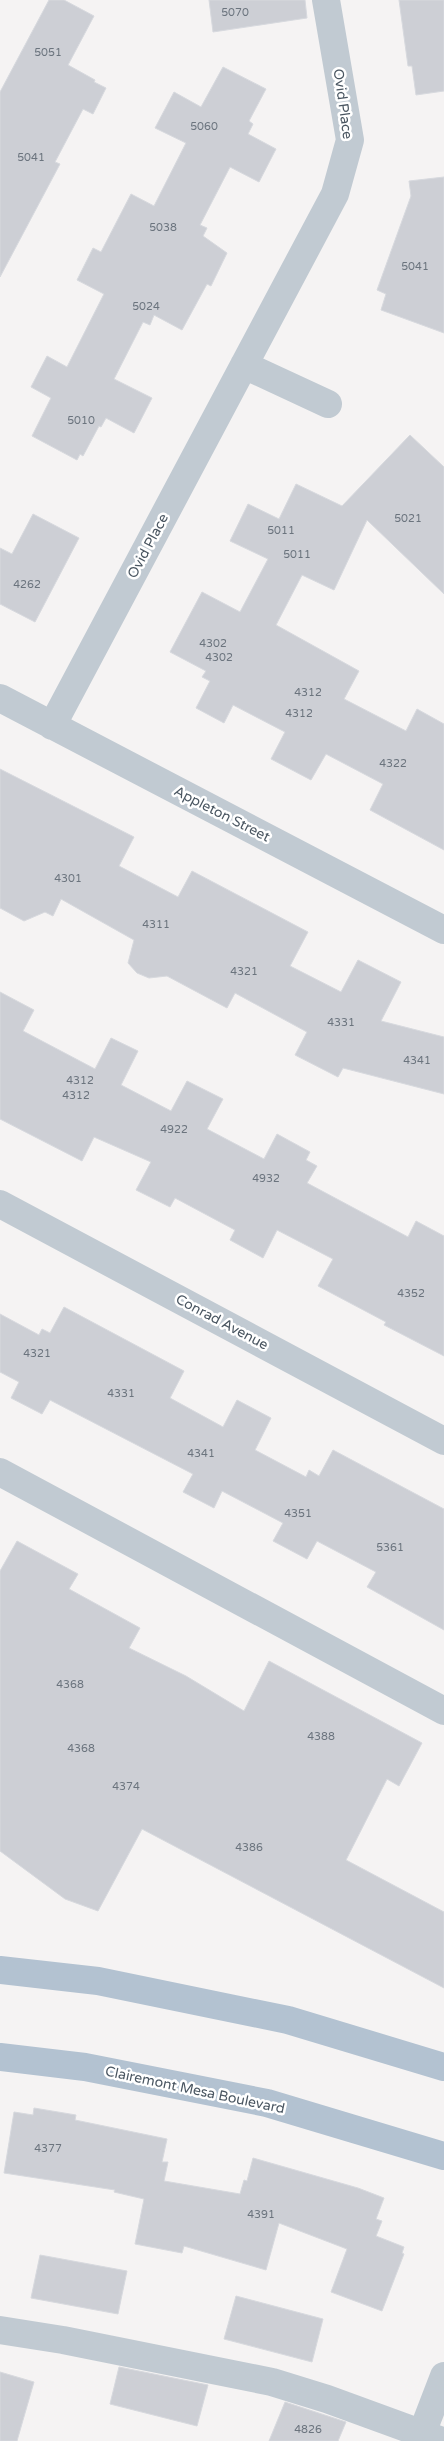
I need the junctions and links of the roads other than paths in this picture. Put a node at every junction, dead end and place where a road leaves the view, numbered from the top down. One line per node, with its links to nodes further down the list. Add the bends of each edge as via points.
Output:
1 (326, 0): 2 (street, Ovid Place, via 350,140 335,194)
2 (244, 365): 3 (street); 5 (street, Ovid Place)
3 (328, 404)
4 (0, 698): 5 (street, Appleton Street)
5 (52, 726): 6 (street, Appleton Street)
6 (444, 930)
7 (0, 1204): 8 (street, Conrad Avenue)
8 (444, 1440)
9 (0, 1472): 10 (street)
10 (444, 1711)
11 (0, 1970): 13 (main road, via 98,1981 288,2020)
12 (0, 2057): 14 (main road, Clairemont Mesa Boulevard, via 85,2067 267,2103)
13 (444, 2067)
14 (444, 2156)
15 (0, 2330): 17 (street, via 272,2382)
16 (444, 2376): 17 (street)
17 (428, 2438)

